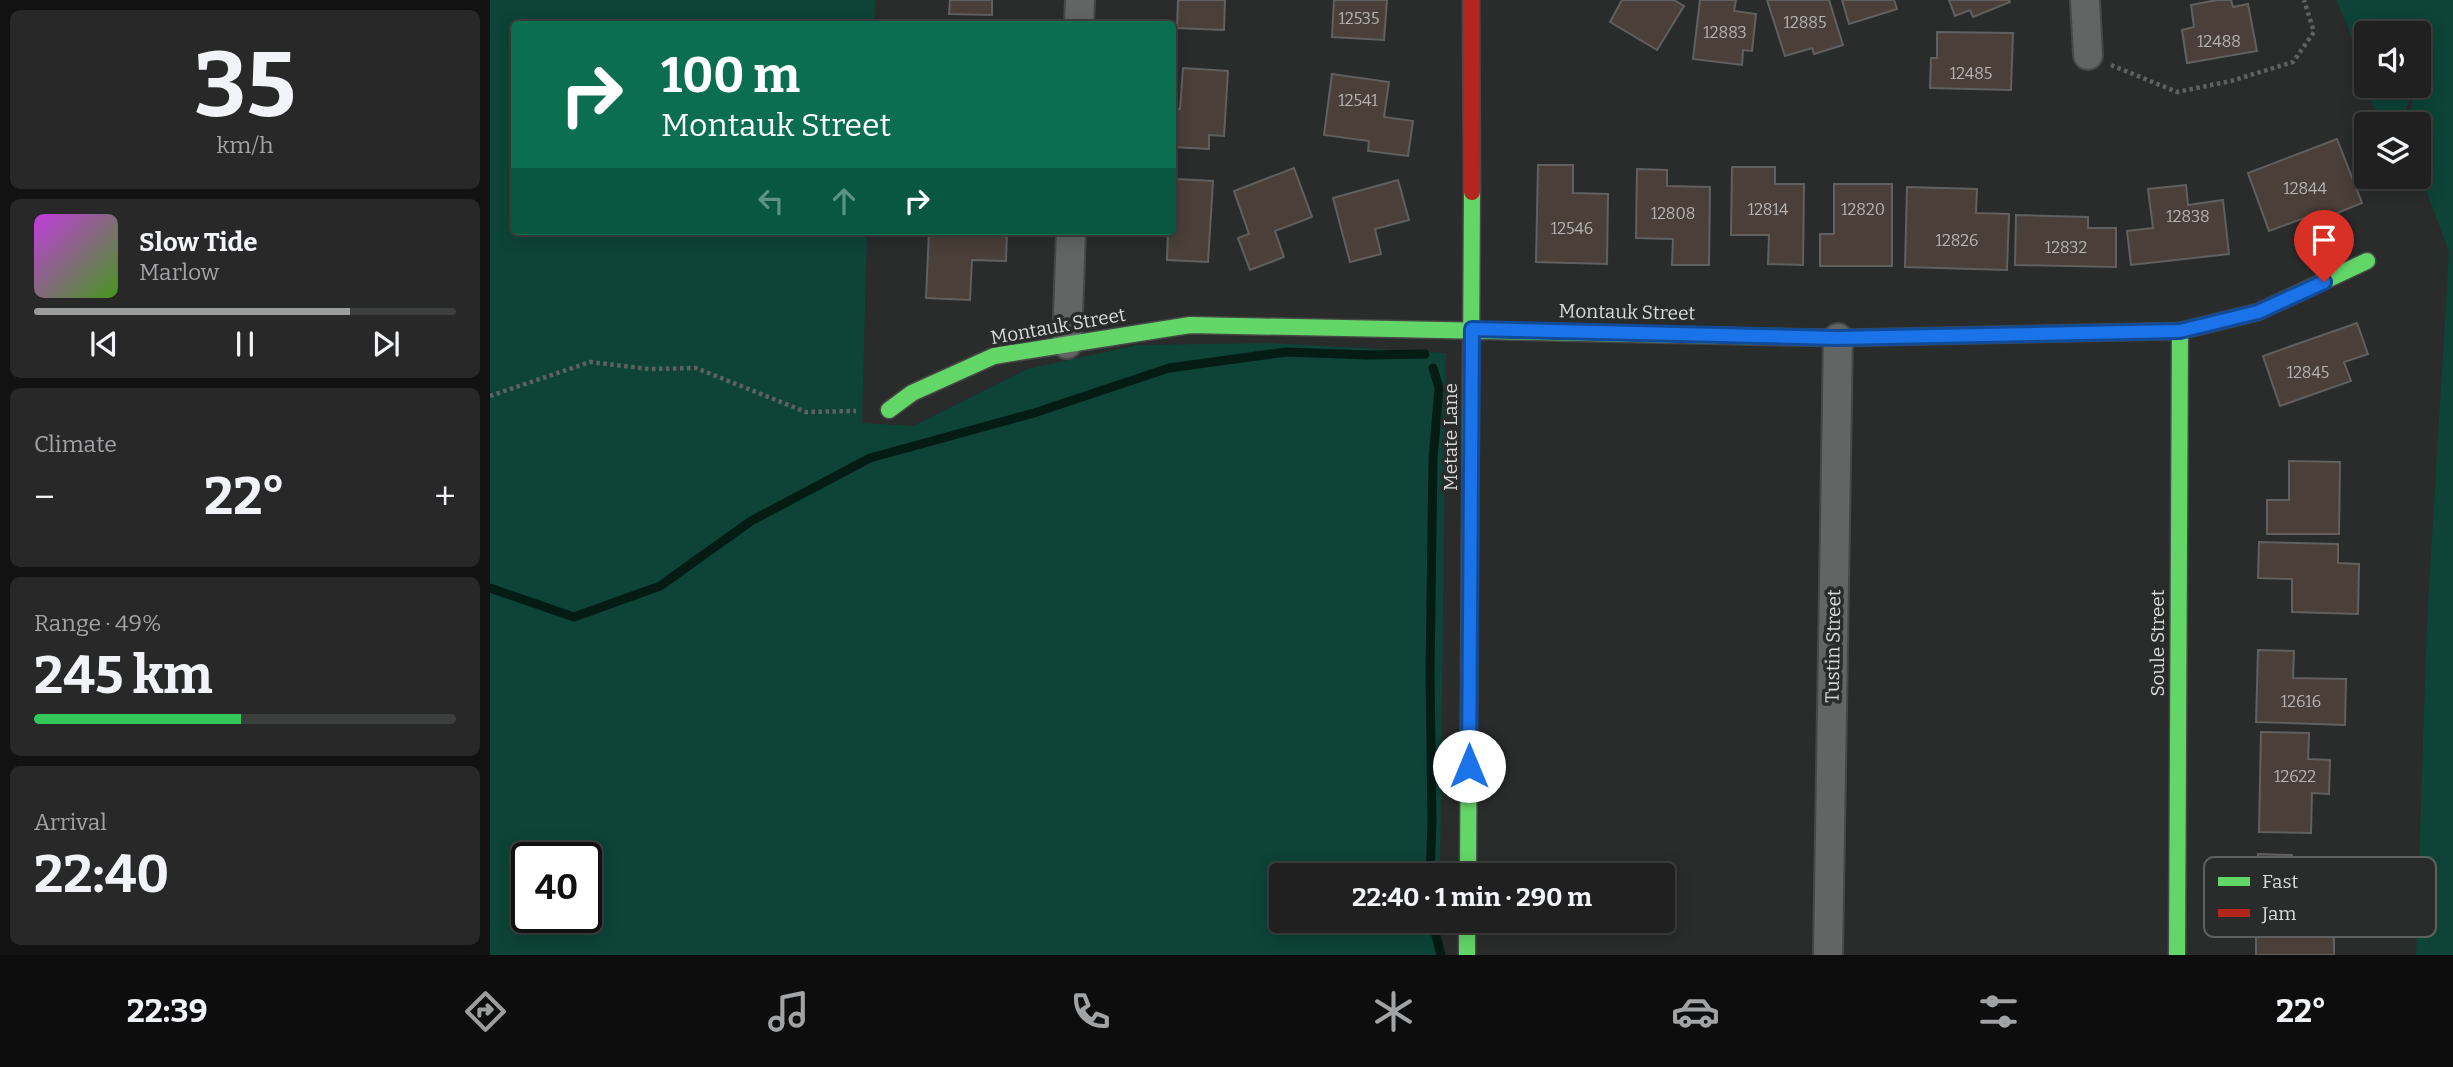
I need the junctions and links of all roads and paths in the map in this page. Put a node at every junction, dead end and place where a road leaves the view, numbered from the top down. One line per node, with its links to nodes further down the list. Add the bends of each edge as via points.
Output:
1 (1080, 0): 5 (street)
2 (1471, 0): 9 (street, Metate Lane)
3 (2085, 0): 6 (street)
4 (2304, 0): 6 (path, via 2314,33 2293,62 2231,81 2177,92)
5 (1079, 21)
6 (2088, 55)
7 (1071, 235): 12 (street)
8 (2367, 261): 10 (street, Montauk Street, via 2258,312)
9 (1472, 329): 11 (street, Montauk Street); 12 (street, Montauk Street, via 1190,325); 15 (street, Metate Lane)
10 (2180, 331): 11 (street, Montauk Street); 19 (street, Soule Street)
11 (1838, 338): 18 (street, Tustin Street)
12 (1067, 344): 14 (street, Montauk Street, via 994,356 912,393)
13 (490, 396): 14 (path, via 590,362 649,369 696,368 806,412)
14 (889, 410)
15 (1468, 863)
16 (1467, 933): 17 (street)
17 (1467, 955)
18 (1829, 955)
19 (2177, 955)

